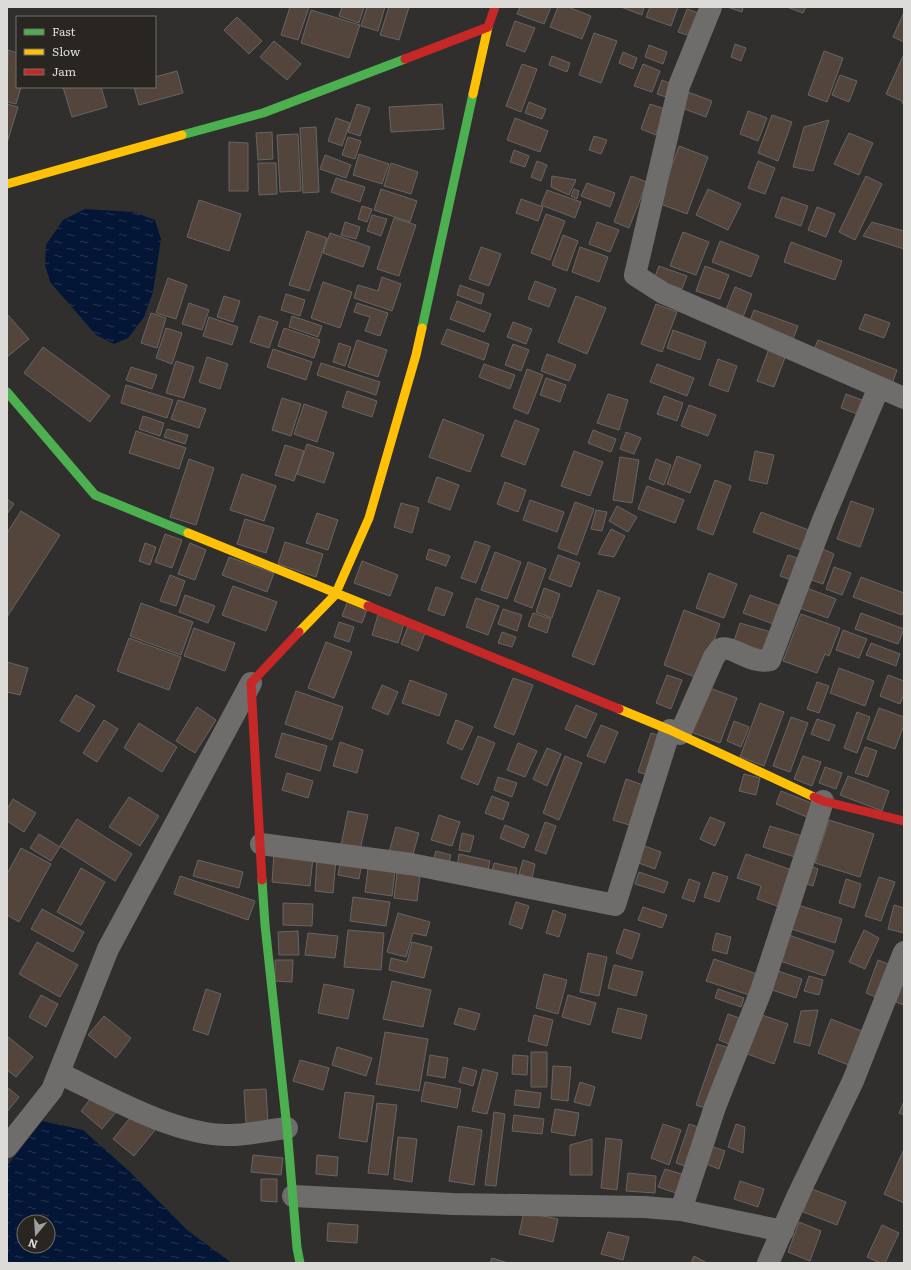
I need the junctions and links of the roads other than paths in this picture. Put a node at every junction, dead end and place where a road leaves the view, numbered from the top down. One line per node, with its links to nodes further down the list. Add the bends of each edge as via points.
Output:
1 (495, 7): 3 (street)
2 (710, 7): 5 (street, via 679,86 636,275 663,294)
3 (488, 27): 4 (street, via 263,113); 8 (street, via 416,355 369,518)
4 (7, 184)
5 (879, 387): 7 (street); 10 (street, via 823,520 770,660 757,661 722,647 714,657)
6 (7, 392): 8 (street, via 95,496)
7 (904, 398)
8 (335, 595): 9 (street); 10 (street)
9 (251, 683): 13 (street); 15 (street, via 108,949)
10 (675, 732): 11 (street); 13 (street, via 614,905 411,864)
11 (823, 801): 12 (street); 19 (street, via 761,991 715,1107)
12 (904, 821)
13 (260, 844): 16 (street, via 265,925)
14 (904, 952): 20 (street, via 853,1081)
15 (59, 1073): 16 (street, via 167,1124 198,1132 229,1135); 17 (street, via 52,1090)
16 (287, 1128): 18 (street)
17 (7, 1147)
18 (293, 1196): 19 (street, via 453,1204 644,1207); 21 (street)
19 (681, 1210): 20 (street)
20 (783, 1231): 22 (street)
21 (300, 1263)
22 (768, 1263)

